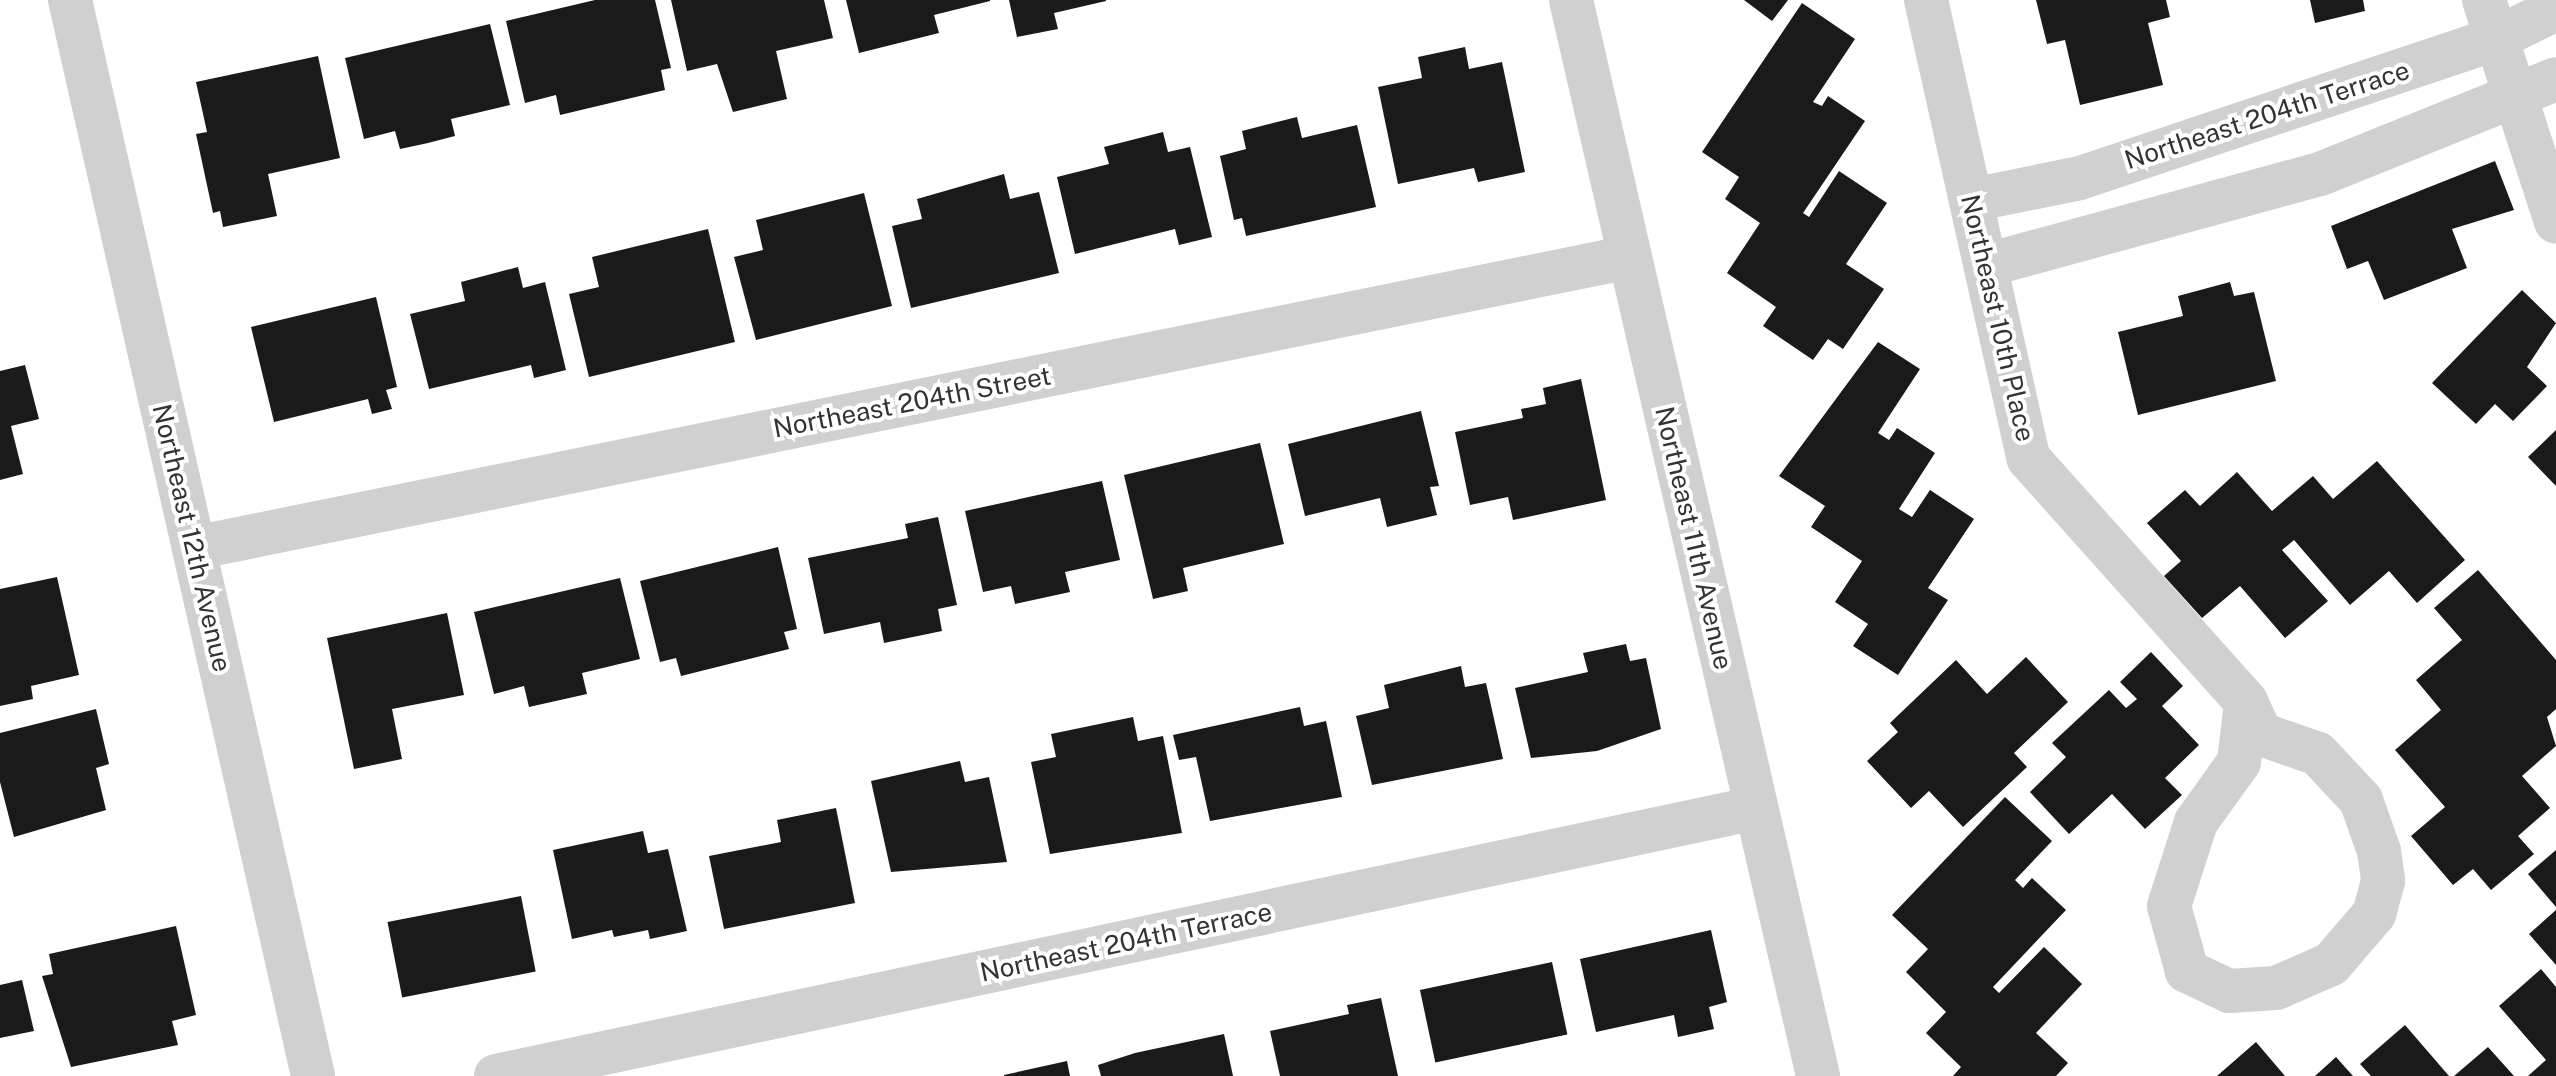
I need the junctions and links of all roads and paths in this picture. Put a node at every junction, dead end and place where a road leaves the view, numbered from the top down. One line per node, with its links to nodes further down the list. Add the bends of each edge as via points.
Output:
1 (70, 0): 12 (street, Northeast 12th Avenue)
2 (1571, 0): 10 (street, Northeast 11th Avenue)
3 (1926, 0): 8 (street, Northeast 10th Place)
4 (2556, 9): 5 (street, Northeast 204th Terrace)
5 (2488, 20): 7 (street); 8 (street, Northeast 204th Terrace, via 2080,178)
6 (2556, 79): 7 (street)
7 (2512, 98): 9 (street); 11 (street, via 2320,174)
8 (1972, 200): 11 (street, Northeast 10th Place)
9 (2556, 222)
10 (1630, 257): 12 (street, Northeast 204th Street); 14 (street, Northeast 11th Avenue)
11 (1987, 265): 13 (street, Northeast 10th Place, via 2029,459)
12 (194, 548): 15 (street, Northeast 12th Avenue)
13 (2246, 702): 13 (street, Northeast 10th Place, via 2239,762 2196,822 2169,906 2187,971 2229,991 2276,988 2331,964 2374,914 2383,881 2361,800 2318,754 2261,734)
14 (1756, 808): 16 (street, Northeast 204th Terrace); 17 (street, Northeast 11th Avenue)
15 (313, 1076)
16 (496, 1076)
17 (1818, 1076)

